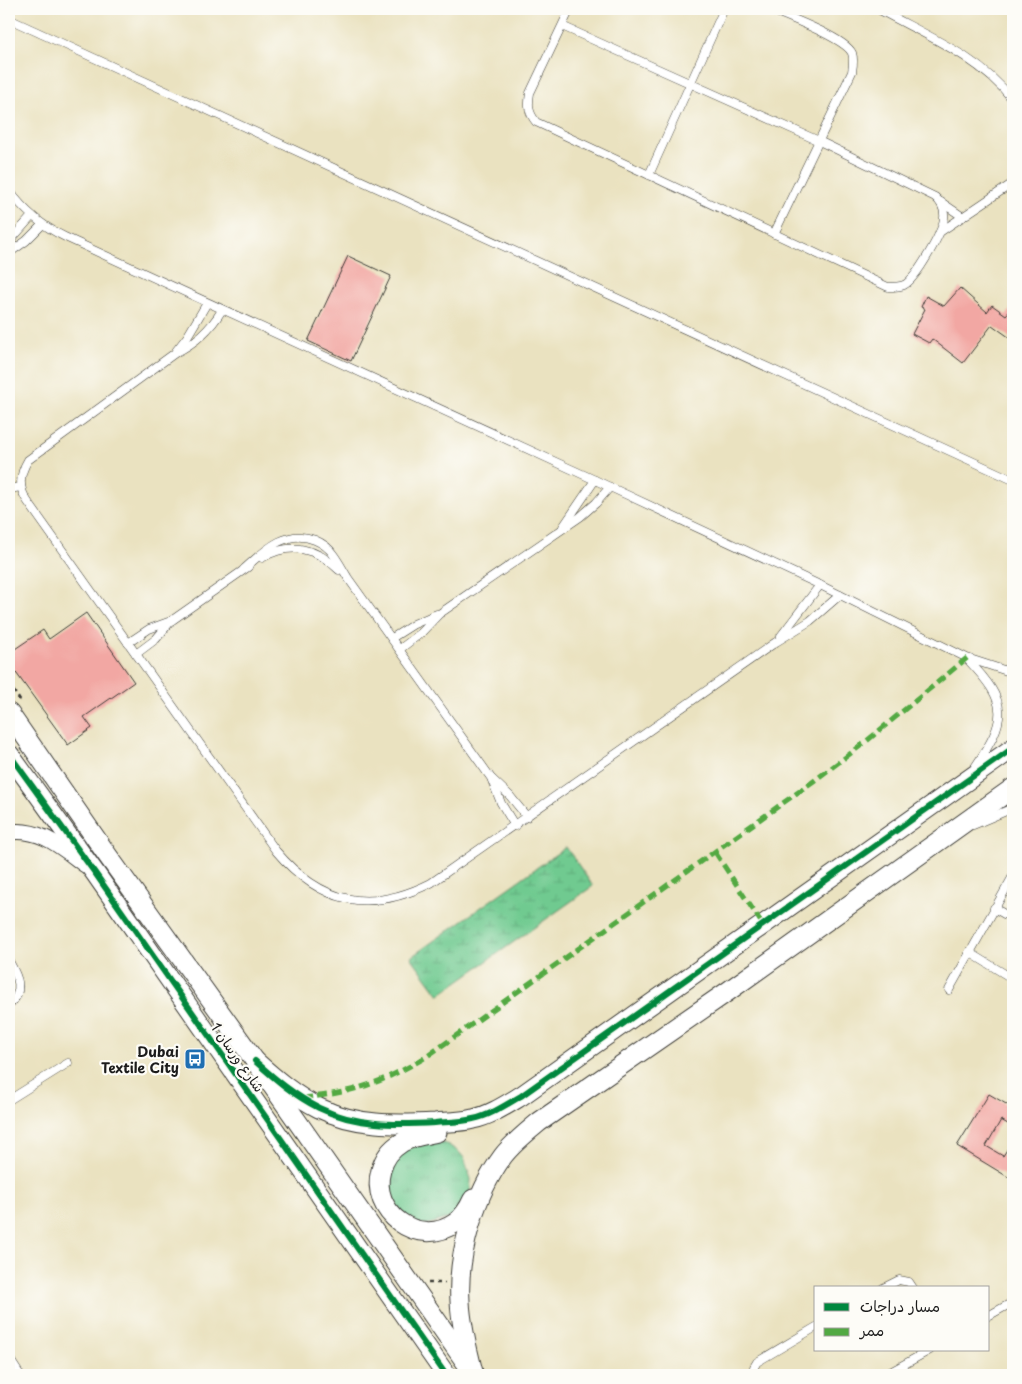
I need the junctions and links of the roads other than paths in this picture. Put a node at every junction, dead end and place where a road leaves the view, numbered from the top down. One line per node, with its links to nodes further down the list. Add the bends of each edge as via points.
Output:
1 (570, 9): 6 (lane)
2 (724, 9): 7 (lane)
3 (770, 9): 9 (lane, via 838,40 852,53 852,72)
4 (878, 9): 8 (lane, via 983,68)
5 (9, 18): 25 (lane)
6 (562, 26): 7 (lane); 10 (lane, via 530,93 530,114 536,122)
7 (691, 84): 9 (lane); 10 (lane)
8 (1013, 100)
9 (819, 141): 13 (lane); 18 (lane)
10 (650, 175): 18 (lane)
11 (1013, 183): 15 (lane)
12 (9, 190): 14 (lane)
13 (941, 202): 15 (lane); 17 (lane, via 945,216)
14 (32, 216): 16 (lane); 19 (lane)
15 (964, 216): 17 (lane)
16 (42, 224): 20 (lane); 21 (lane)
17 (940, 232): 18 (lane, via 913,278 897,287 888,287)
18 (774, 234)
19 (9, 242)
20 (9, 253)
21 (207, 303): 22 (lane); 23 (lane)
22 (222, 310): 23 (lane, via 203,336); 24 (lane)
23 (174, 353): 27 (lane, via 28,460 22,469)
24 (596, 480): 26 (lane); 29 (lane)
25 (1013, 480)
26 (610, 486): 29 (lane, via 589,511); 32 (lane)
27 (21, 488): 28 (lane); 37 (lane)
28 (9, 489)
29 (562, 529): 34 (lane)
30 (244, 569): 31 (lane, via 267,555 283,549 300,548 317,552); 31 (lane, via 279,540 293,536 308,537 333,553); 35 (lane)
31 (348, 578): 36 (lane)
32 (820, 584): 33 (lane); 38 (lane)
33 (840, 595): 38 (lane, via 810,621); 41 (lane)
34 (439, 614): 36 (lane); 39 (lane)
35 (171, 621): 37 (lane); 40 (lane, via 156,639)
36 (392, 638): 39 (lane)
37 (128, 642): 40 (lane)
38 (776, 642): 50 (lane)
39 (400, 649): 46 (lane)
40 (136, 654): 51 (lane, via 276,850 290,867 326,892 369,900 391,899 412,893 432,883)
41 (967, 658): 42 (lane); 47 (lane, via 993,688 999,718 989,746)
42 (1013, 673)
43 (9, 714): 64 (street, شارع ورسان 1)
44 (1013, 748): 47 (street)
45 (9, 754): 54 (street, شارع ورسان 1)
46 (491, 778): 50 (lane); 51 (lane)
47 (965, 781): 67 (street, via 521,1096)
48 (1013, 788): 53 (street)
49 (1013, 808): 53 (lane)
50 (526, 817): 51 (lane)
51 (515, 826)
52 (12, 827): 54 (street, via 47,838)
53 (954, 830): 68 (street, via 526,1132)
54 (95, 873): 78 (street, شارع ورسان 1)
55 (1013, 876): 56 (lane)
56 (994, 908): 57 (lane); 58 (lane)
57 (1013, 919)
58 (969, 952): 61 (lane); 62 (lane)
59 (9, 961): 63 (lane, via 19,983 18,993)
60 (1013, 967): 61 (lane)
61 (1011, 978)
62 (949, 990)
63 (9, 1005)
64 (255, 1061): 67 (street, via 302,1098 320,1108 363,1122 418,1124); 76 (street, شارع ورسان 1)
65 (68, 1063): 66 (lane)
66 (9, 1100)
67 (473, 1119): 68 (street, via 446,1131 413,1137 390,1152 379,1177 379,1191 391,1216 414,1230 442,1230 465,1214 492,1166)
68 (503, 1156): 76 (street, via 476,1207 462,1258 461,1317)
69 (887, 1286): 70 (lane, via 899,1280)
70 (912, 1286)
71 (1013, 1302): 72 (lane)
72 (990, 1315)
73 (814, 1328): 79 (lane, via 757,1362)
74 (926, 1352): 80 (lane)
75 (9, 1358): 77 (lane)
76 (474, 1374)
77 (20, 1375)
78 (446, 1375)
79 (754, 1375)
80 (885, 1375)

